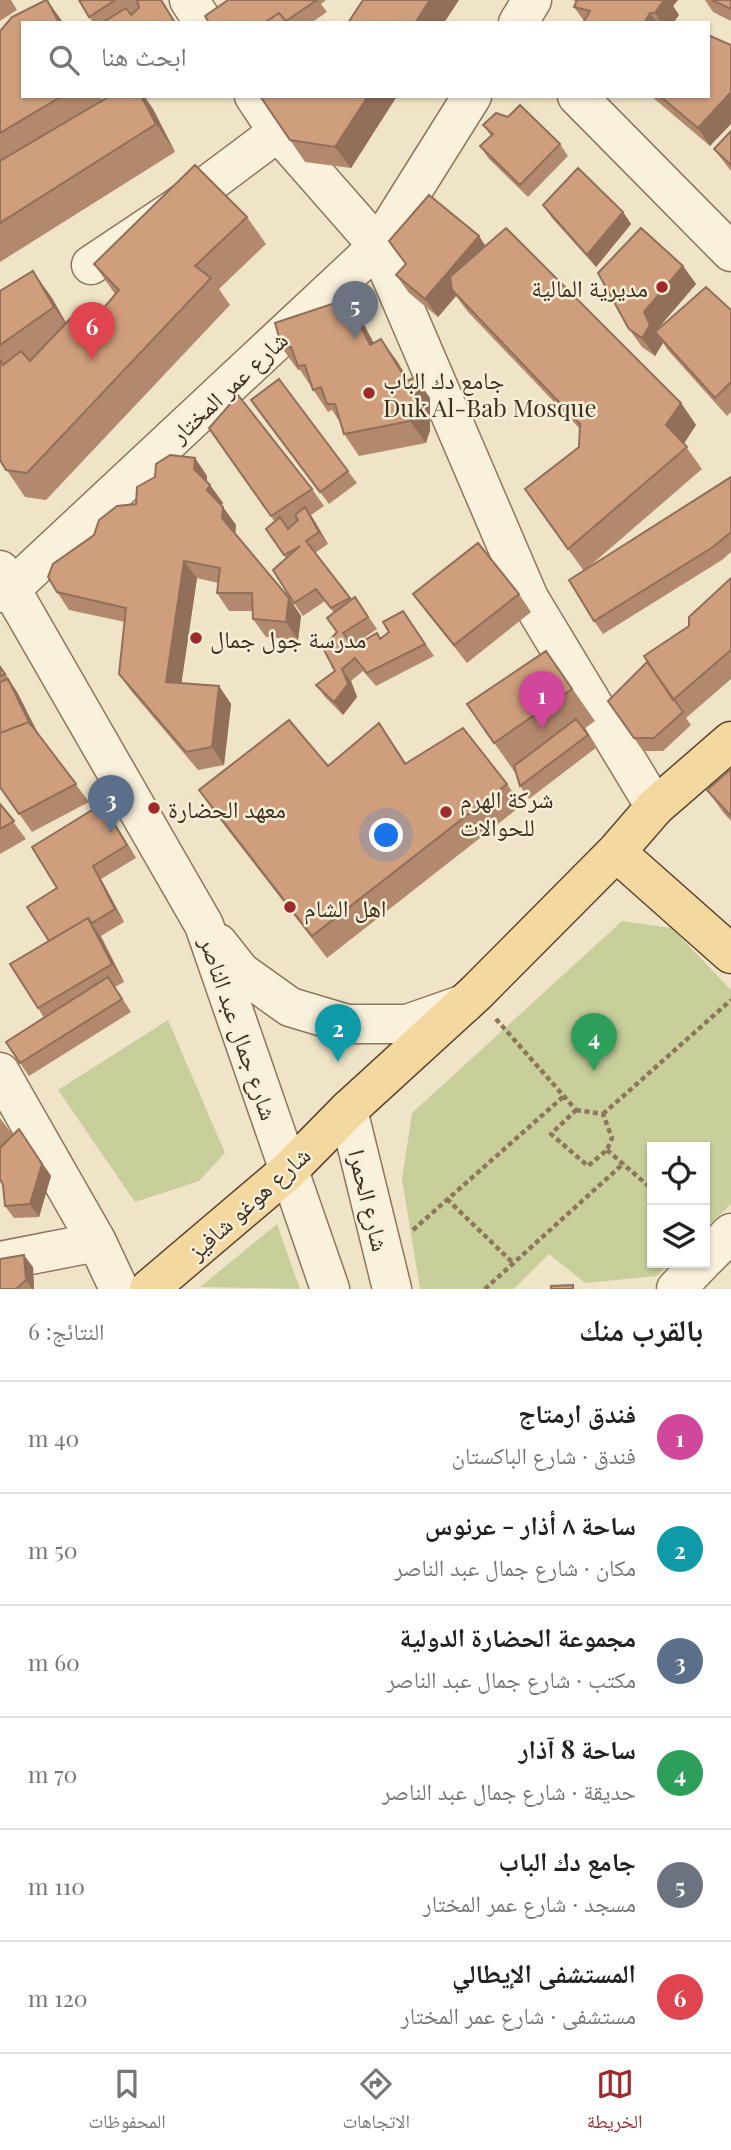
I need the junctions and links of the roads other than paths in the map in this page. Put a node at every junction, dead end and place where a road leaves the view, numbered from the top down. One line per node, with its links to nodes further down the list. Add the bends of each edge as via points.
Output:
1 (189, 0): 3 (street)
2 (532, 0): 4 (street)
3 (203, 21)
4 (519, 21)
5 (255, 98): 8 (street)
6 (471, 98): 9 (street, شارع عمر المختار)
7 (579, 98): 10 (street)
8 (278, 132): 9 (street); 11 (street)
9 (378, 246): 12 (street, شارع عمر المختار); 14 (street, via 528,598)
10 (731, 252)
11 (91, 265)
12 (4, 584): 16 (street, شارع جمال عبد الناصر)
13 (731, 741): 14 (main road, شارع هوغو شافيز)
14 (655, 807): 15 (main road, شارع هوغو شافيز)
15 (616, 852): 17 (main road); 18 (main road, شارع هوغو شافيز)
16 (204, 925): 18 (street, شارع جمال عبد الناصر, via 241,972 290,1007 347,1024 407,1024); 21 (street, شارع جمال عبد الناصر)
17 (731, 954)
18 (470, 998): 20 (main road, شارع هوغو شافيز)
19 (0, 1072): 23 (street)
20 (348, 1110): 21 (main road, شارع هوغو شافيز); 30 (street, شارع الحمرا)
21 (288, 1171): 28 (main road, شارع هوغو شافيز); 29 (street, شارع جمال عبد الناصر)
22 (731, 1233): 24 (street)
23 (97, 1242): 25 (street); 27 (street)
24 (710, 1254)
25 (0, 1261)
26 (696, 1268): 31 (street)
27 (119, 1289)
28 (149, 1289)
29 (330, 1289)
30 (392, 1289)
31 (676, 1289)

